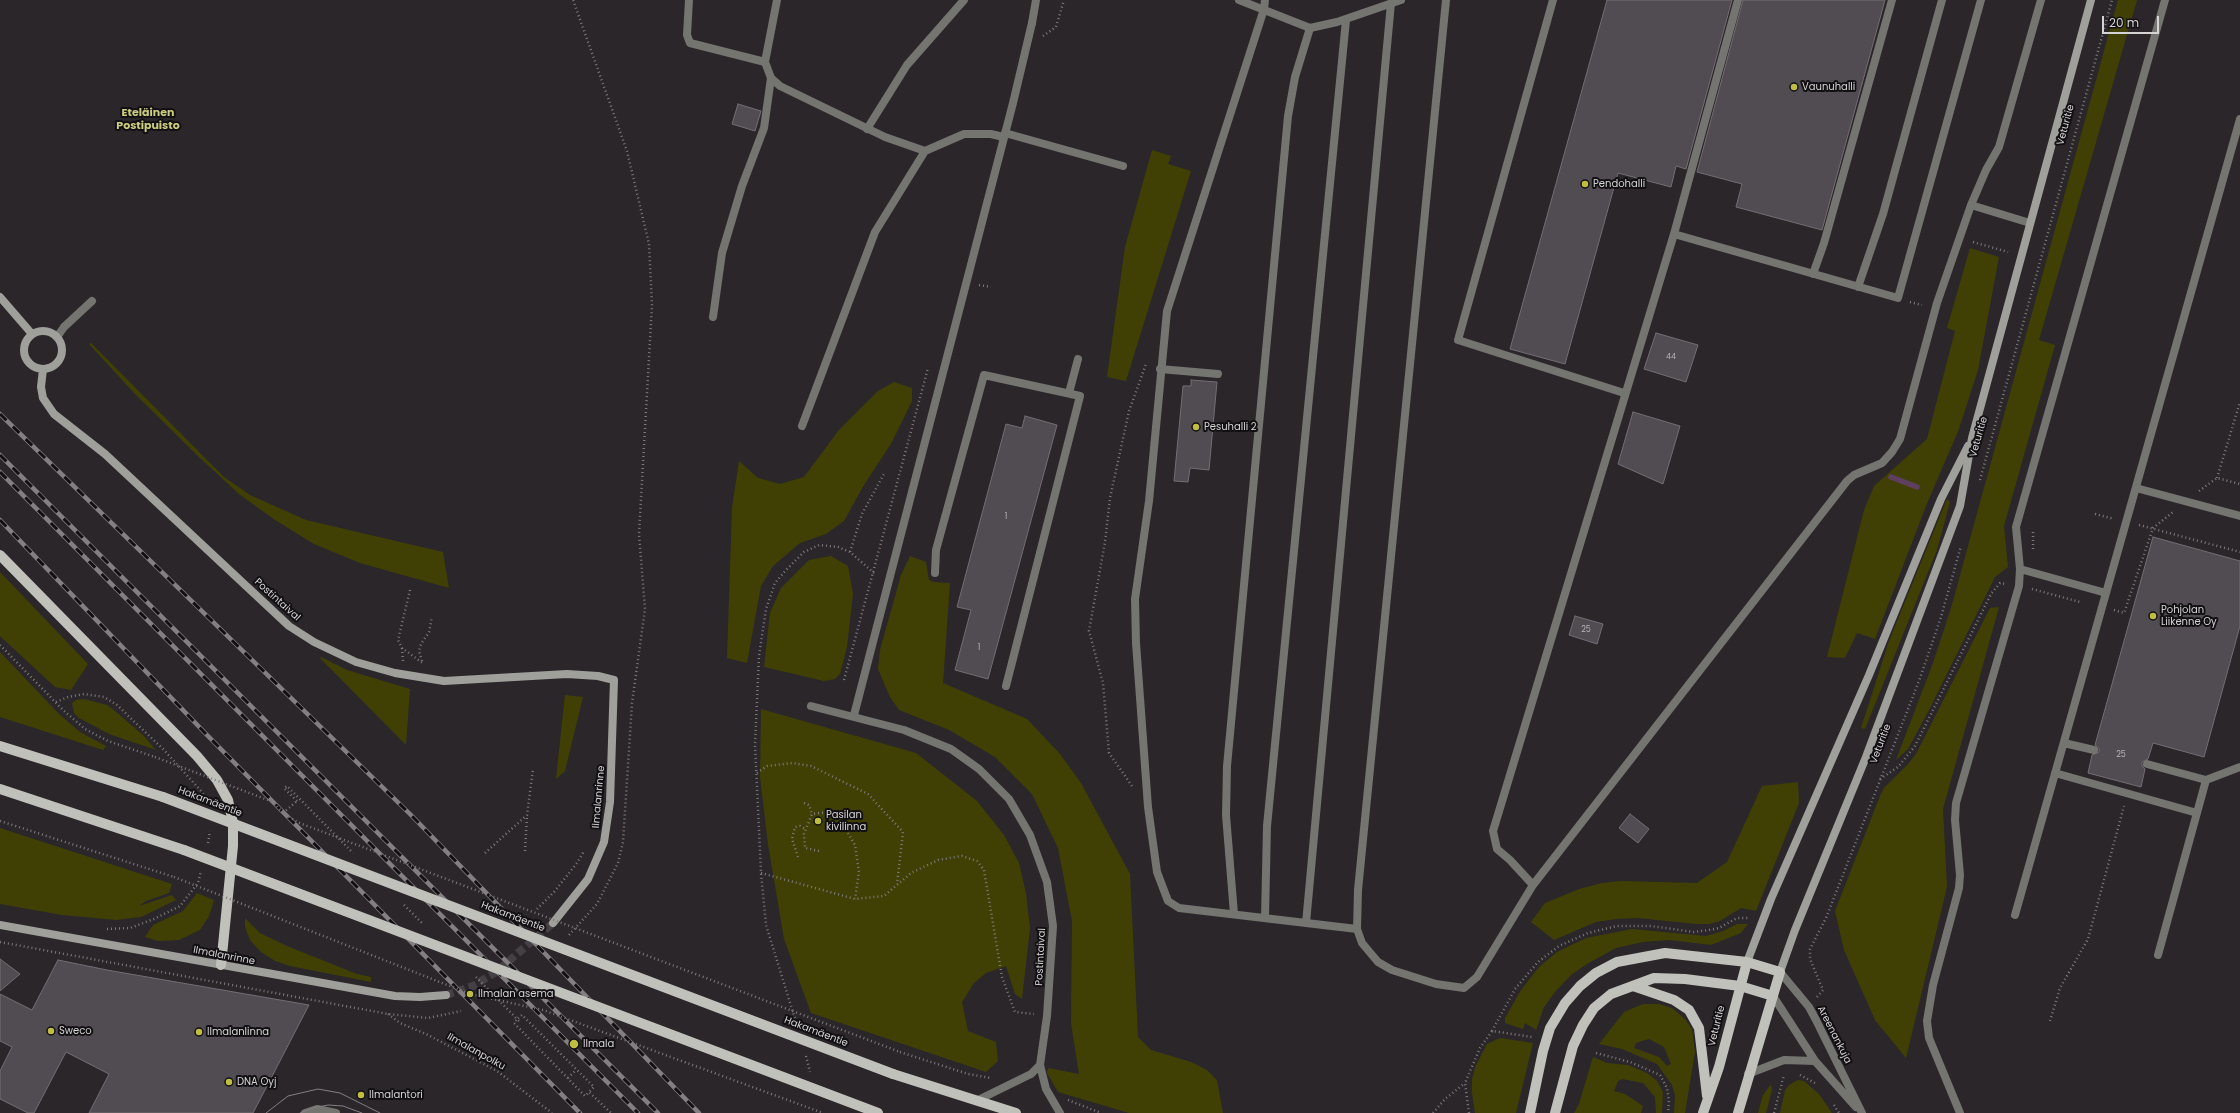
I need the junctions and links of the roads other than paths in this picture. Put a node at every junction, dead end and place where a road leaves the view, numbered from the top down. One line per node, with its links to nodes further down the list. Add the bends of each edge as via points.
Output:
1 (689, 0): 21 (street, via 687,35 690,43)
2 (777, 0): 21 (street)
3 (964, 0): 24 (street, via 907,65)
4 (1036, 0): 25 (street)
5 (1239, 0): 18 (street)
6 (1265, 0): 18 (street)
7 (1401, 0): 17 (street)
8 (1446, 0): 72 (street, via 1358,890)
9 (1553, 0): 43 (street, via 1458,340)
10 (1738, 0): 30 (street)
11 (1892, 0): 31 (street)
12 (1942, 0): 32 (street, via 1883,214)
13 (1981, 0): 32 (street, via 1898,298)
14 (2041, 0): 28 (street, via 1999,147)
15 (2091, 0): 29 (main road, Veturitie)
16 (2165, 0): 49 (street, via 2016,527)
17 (1391, 3): 19 (street); 70 (street)
18 (1264, 9): 20 (street); 40 (street, via 1167,311)
19 (1346, 20): 20 (street); 68 (street, via 1267,826)
20 (1310, 28): 66 (street, via 1295,77 1288,116 1227,766 1226,814)
21 (765, 62): 22 (street)
22 (771, 78): 24 (street, via 780,86); 35 (street, via 764,128 742,186 722,253)
23 (2240, 119): 46 (street)
24 (867, 129): 26 (street)
25 (1004, 135): 26 (street, via 964,134); 27 (street); 55 (street)
26 (925, 151): 44 (street, via 875,232)
27 (1123, 166)
28 (1971, 205): 29 (street); 65 (street, via 1937,302 1908,417 1892,452 1882,463 1854,475 1847,481)
29 (2030, 223): 45 (main road, Veturitie)
30 (1674, 234): 31 (street); 43 (street)
31 (1813, 274): 32 (street)
32 (1858, 287)
33 (0, 297): 36 (main road)
34 (92, 301): 37 (street, via 64,326)
35 (713, 317)
36 (32, 334): 37 (main road, via 45,331); 39 (main road, via 25,345 26,359 37,368)
37 (57, 337): 39 (main road, via 62,348 59,360 50,367)
38 (1078, 359): 42 (street)
39 (43, 368): 52 (main road, Postintaival, via 43,398 54,414 105,454 289,626 314,642 356,662 395,673 444,681 567,674)
40 (1160, 368): 41 (street); 66 (street, via 1149,501 1135,599 1148,807 1156,872 1168,901 1179,908)
41 (1218, 374)
42 (1069, 393): 50 (street, via 984,376 936,550); 53 (street, via 1080,396)
43 (1624, 394): 65 (street, via 1493,831 1496,849)
44 (802, 426)
45 (1972, 438): 74 (main road, Veturitie, via 1941,499 1869,675 1771,899); 76 (main road, Veturitie, via 1960,506 1866,757)
46 (2136, 488): 47 (street); 51 (street)
47 (2240, 516)
48 (0, 555): 75 (main road, via 197,756 217,780 228,800 234,823)
49 (2020, 569): 51 (street); 96 (street, via 2019,586 1956,803 1959,888 1933,985 1927,1021 1929,1038)
50 (935, 573)
51 (2106, 593): 56 (street)
52 (614, 680): 69 (main road, Ilmalanrinne, via 610,802 604,842 588,879)
53 (1006, 686)
54 (811, 706): 55 (street, Postintaival)
55 (854, 715): 82 (street, Postintaival, via 904,730 951,749 979,769 1009,799 1030,835 1047,882 1053,926 1047,1016)
56 (2064, 742): 58 (street); 61 (street)
57 (2, 746): 85 (main road, Hakamäentie, bridge, via 163,798 893,1074)
58 (2094, 750)
59 (2147, 764): 62 (street)
60 (2240, 767): 62 (street)
61 (2055, 773): 64 (street); 67 (street)
62 (2206, 780): 64 (street)
63 (0, 789): 88 (main road, bridge, via 184,850)
64 (2197, 813): 73 (street)
65 (1533, 885): 72 (street, via 1477,977 1464,988 1436,984 1392,970 1378,962 1362,943)
66 (1234, 914): 68 (street)
67 (2015, 915)
68 (1265, 918): 70 (street)
69 (553, 923)
70 (1306, 923): 72 (street)
71 (0, 925): 75 (main road, Ilmalanrinne)
72 (1357, 929)
73 (2158, 955)
74 (1747, 962): 76 (main road); 78 (main road, Veturitie); 91 (main road, via 1666,953 1617,962 1596,973 1565,1003 1550,1028)
75 (221, 965): 79 (main road, Ilmalanrinne, via 395,996)
76 (1780, 972): 80 (main road, Veturitie); 95 (street, Areenankuja, via 1816,1020)
77 (1633, 986): 78 (main road, via 1654,978); 84 (main road, via 1674,1000 1689,1010 1699,1028); 92 (main road, via 1611,994 1594,1008 1583,1025 1571,1054)
78 (1740, 986): 80 (main road); 84 (main road, Veturitie, via 1719,1067)
79 (446, 995)
80 (1773, 996): 81 (street, Areenankuja); 83 (main road, Veturitie)
81 (1815, 1061): 83 (street, via 1784,1060); 95 (street, Areenankuja)
82 (1040, 1065): 85 (street, via 1031,1074); 90 (street, via 1046,1089)
83 (1748, 1074): 94 (main road, Veturitie)
84 (1707, 1097): 93 (main road, Veturitie)
85 (976, 1101): 89 (main road, Hakamäentie)
86 (305, 1113): 87 (street, via 317,1109)
87 (336, 1113)
88 (878, 1113)
89 (1016, 1113)
90 (1060, 1113)
91 (1530, 1113)
92 (1555, 1113)
93 (1703, 1113)
94 (1738, 1113)
95 (1862, 1113)
96 (1960, 1113)

